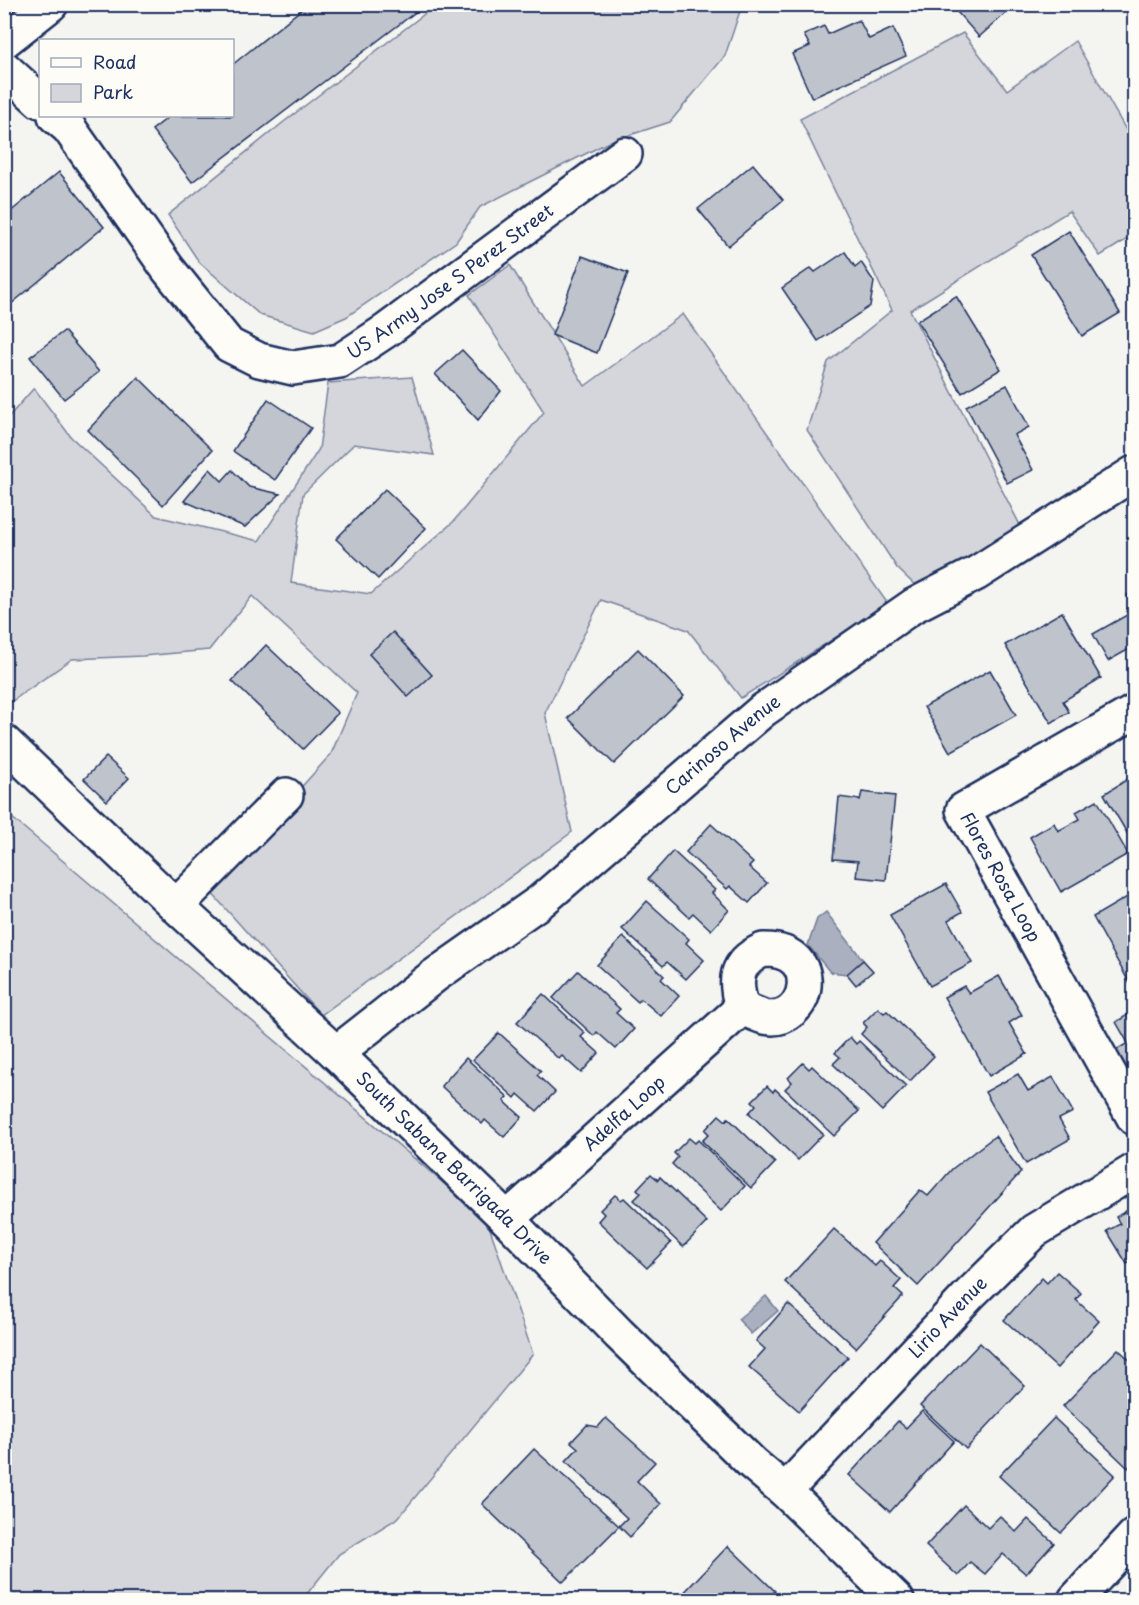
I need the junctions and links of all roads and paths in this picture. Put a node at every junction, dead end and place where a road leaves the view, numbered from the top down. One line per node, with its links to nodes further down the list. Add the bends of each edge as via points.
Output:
1 (51, 4): 2 (street)
2 (4, 41)
3 (4, 68): 4 (street)
4 (39, 101)
5 (56, 117): 6 (street, US Army Jose S Perez Street, via 69,128 168,269 229,345 259,360 293,368 340,361)
6 (625, 153)
7 (1134, 473): 13 (street, Carinoso Avenue, via 977,573 913,606 762,711 542,901 434,976)
8 (1134, 712): 14 (street, Flores Rosa Loop, via 963,810)
9 (4, 742): 11 (street, South Sabana Barrigada Drive)
10 (286, 795): 11 (street)
11 (176, 906): 13 (street, South Sabana Barrigada Drive)
12 (742, 1008): 16 (street, Adelfa Loop)
13 (336, 1053): 16 (street, South Sabana Barrigada Drive)
14 (1134, 1118)
15 (1134, 1171): 17 (street, Lirio Avenue, via 1034,1231)
16 (507, 1219): 17 (street, South Sabana Barrigada Drive, via 619,1334)
17 (785, 1491): 19 (street, South Sabana Barrigada Drive)
18 (1131, 1546): 20 (street)
19 (897, 1600)
20 (1074, 1600)

